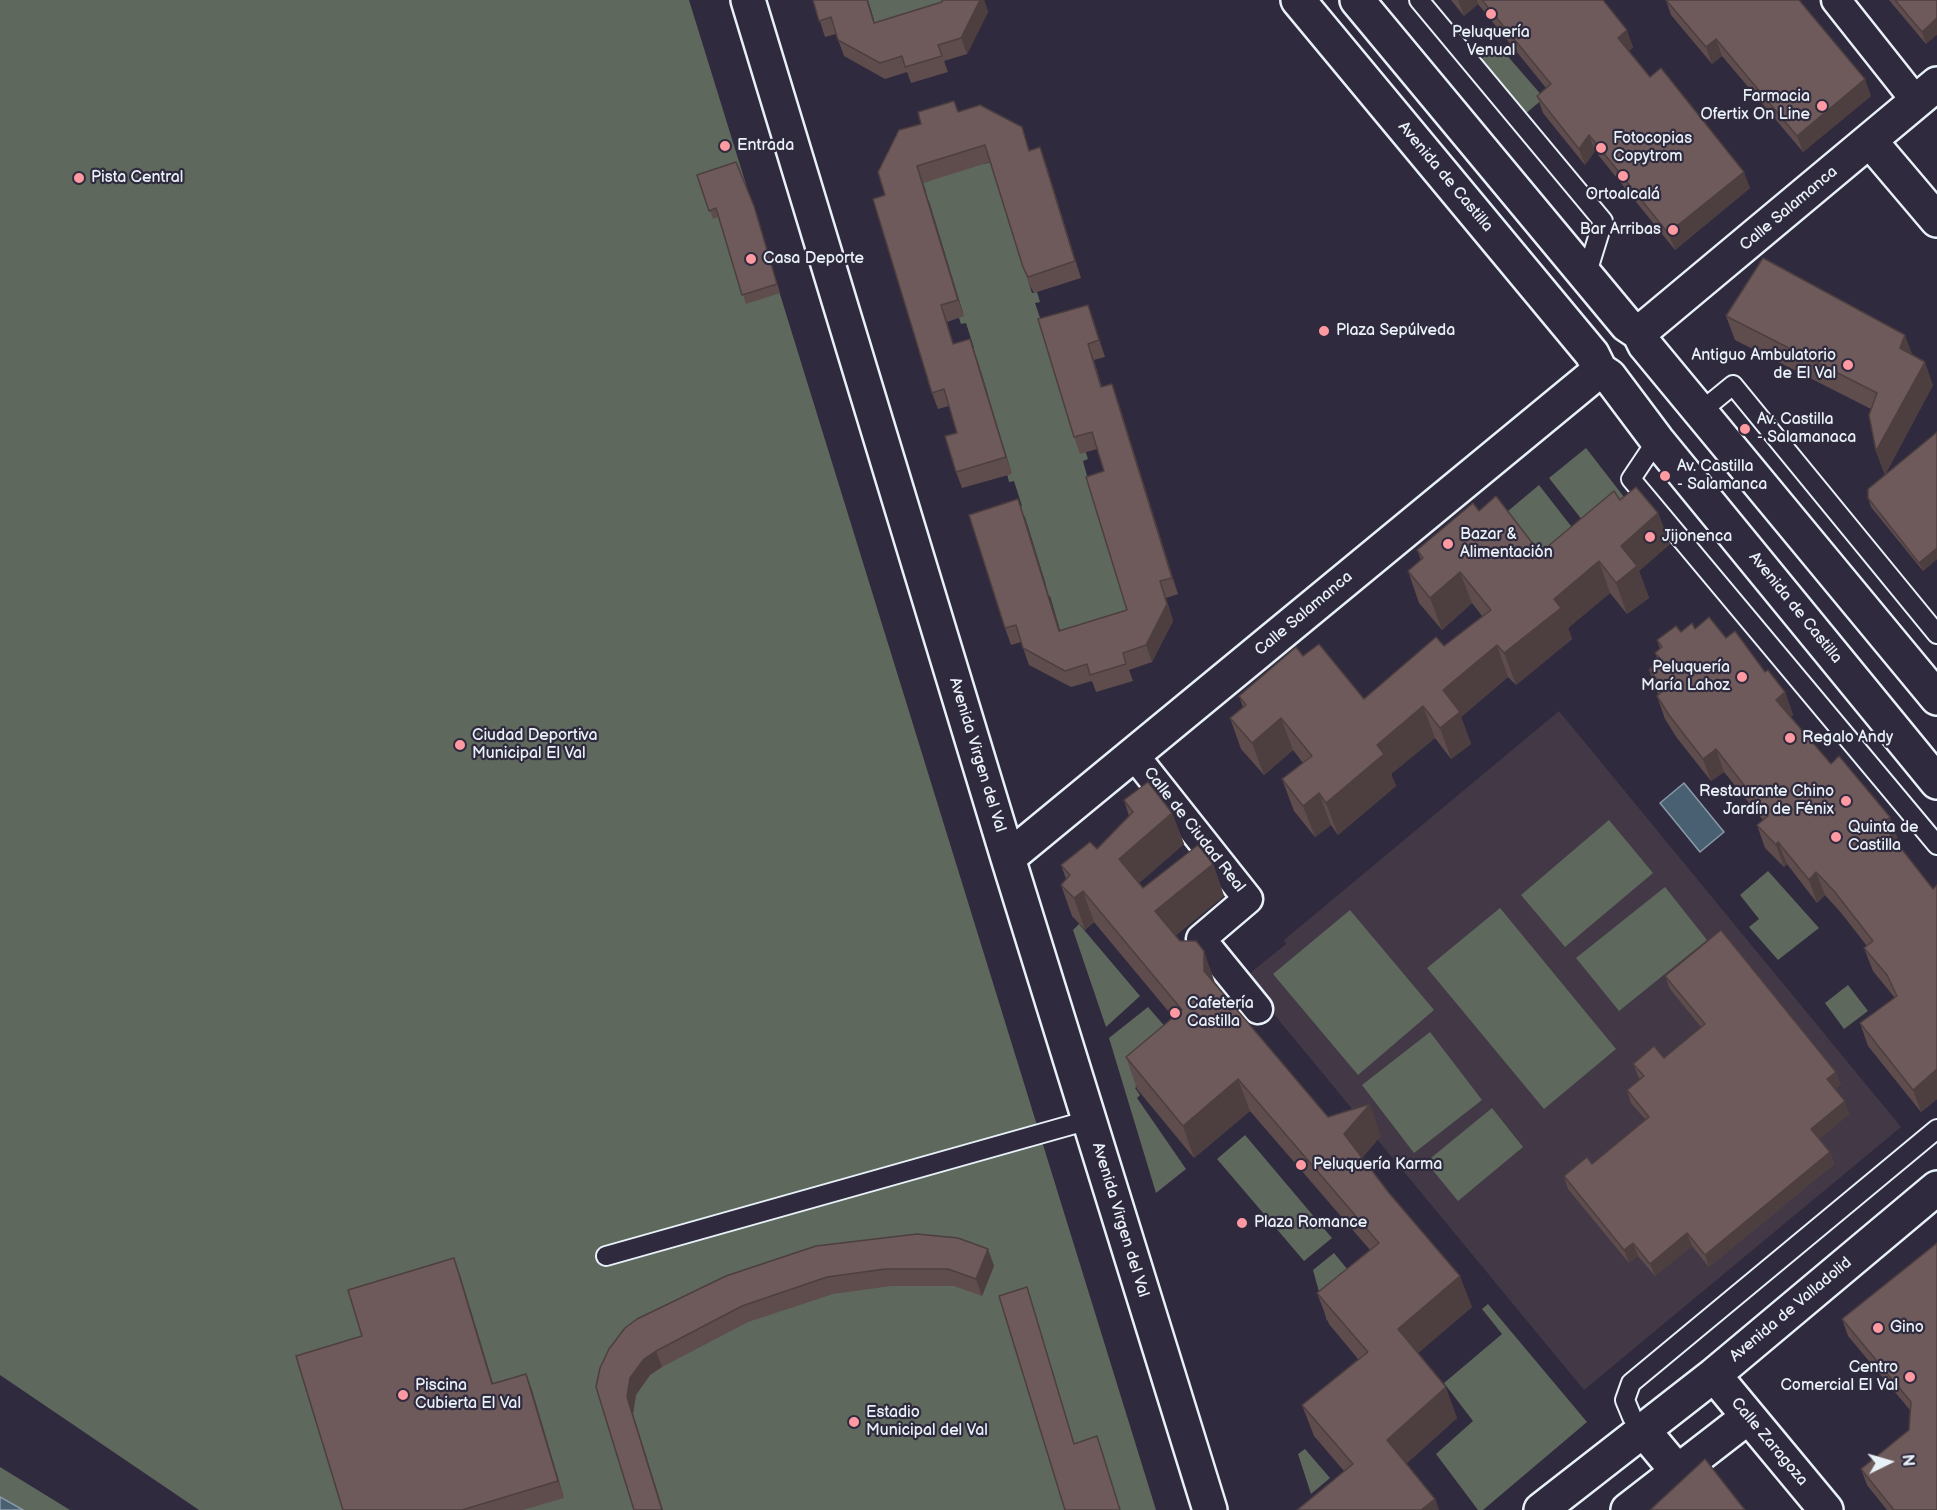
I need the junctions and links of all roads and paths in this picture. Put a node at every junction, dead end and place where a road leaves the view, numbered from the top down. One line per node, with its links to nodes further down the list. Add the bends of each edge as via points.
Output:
1 (748, 0): 19 (street, Avenida Virgen del Val)
2 (1298, 0): 11 (street, Avenida de Castilla)
3 (1357, 0): 9 (street)
4 (1419, 0): 9 (lane, via 1603,221)
5 (1836, 0): 6 (street)
6 (1926, 93): 7 (street, Calle Salamanca)
7 (1870, 141): 8 (street); 10 (street, Calle Salamanca)
8 (1937, 220)
9 (1586, 276): 10 (street)
10 (1637, 335): 11 (street, via 1611,325 1604,328 1594,340); 11 (street, via 1644,360 1636,372 1623,378); 12 (street)
11 (1600, 367): 13 (street, Avenida de Castilla); 16 (street, Calle Salamanca)
12 (1700, 412): 14 (lane, via 1733,385); 15 (street)
13 (1657, 440): 17 (street, Avenida de Castilla); 18 (lane, via 1631,479)
14 (1937, 634)
15 (1937, 698)
16 (1134, 755): 19 (street, Calle Salamanca); 20 (street, Calle de Ciudad Real, via 1248,899 1201,939)
17 (1937, 782)
18 (1937, 845)
19 (1008, 858): 21 (street, Avenida Virgen del Val)
20 (1258, 1010)
21 (1089, 1120): 24 (lane); 29 (street, Avenida Virgen del Val)
22 (1937, 1129): 27 (lane, via 1631,1383 1625,1400)
23 (1937, 1188): 25 (street, Avenida de Valladolid)
24 (606, 1256)
25 (1714, 1375): 26 (street, Calle Zaragoza); 27 (street, Avenida de Valladolid)
26 (1748, 1417): 28 (street); 32 (street, Calle Zaragoza)
27 (1643, 1430): 28 (street); 30 (street, Avenida de Valladolid)
28 (1678, 1472): 31 (street)
29 (1210, 1510)
30 (1541, 1510)
31 (1628, 1510)
32 (1826, 1510)

